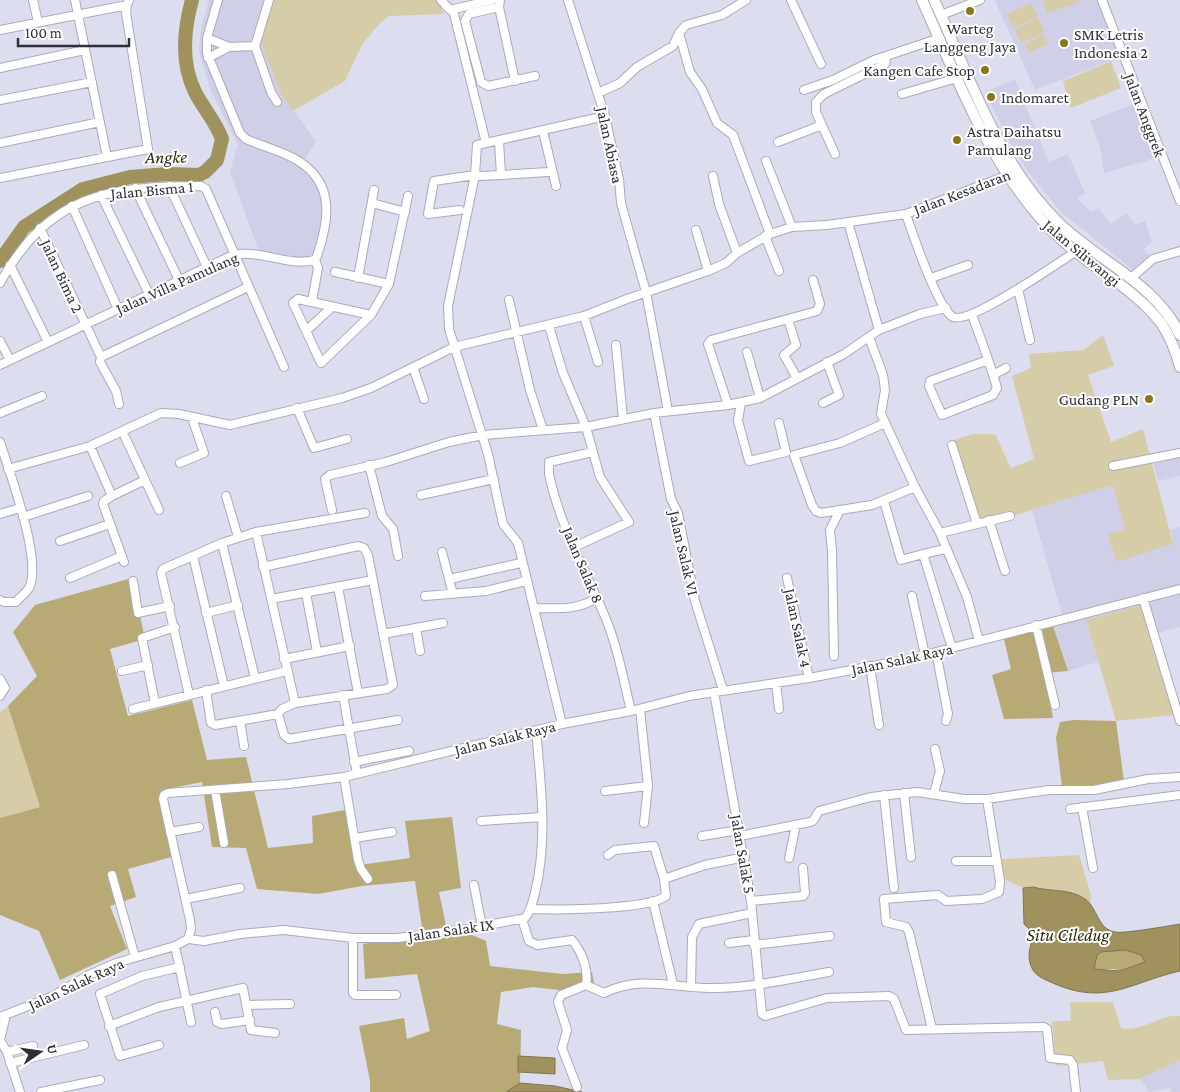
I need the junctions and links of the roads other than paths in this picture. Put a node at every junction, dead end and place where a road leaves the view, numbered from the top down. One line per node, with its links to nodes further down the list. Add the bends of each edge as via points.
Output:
1 (33, 0): 19 (street)
2 (75, 0): 17 (street)
3 (218, 0): 22 (street)
4 (269, 0): 24 (street)
5 (441, 0): 16 (street, via 447,9)
6 (492, 0): 16 (street)
7 (568, 0): 36 (street, Jalan Abiasa)
8 (746, 0): 21 (street, via 722,15 686,25)
9 (791, 0): 29 (street)
10 (922, 0): 23 (main road, Jalan Siliwangi)
11 (934, 0): 18 (main road, Jalan Siliwangi)
12 (980, 0): 18 (street)
13 (1102, 0): 63 (street, Jalan Anggrek)
14 (128, 1): 17 (street); 49 (street, via 126,13 149,146 147,150)
15 (500, 4): 33 (street); 33 (street, via 470,14 465,21 481,82 488,86)
16 (453, 10): 46 (street)
17 (78, 15): 19 (street); 26 (street)
18 (941, 16): 52 (main road, Jalan Siliwangi)
19 (38, 22): 20 (street)
20 (0, 30)
21 (679, 33): 36 (street, via 673,46 644,62 620,83); 73 (street, via 690,72 702,89 716,122 734,136)
22 (207, 38): 25 (street); 27 (street)
23 (940, 38): 28 (street); 32 (main road, Jalan Siliwangi)
24 (255, 46): 25 (street); 39 (street)
25 (229, 47): 27 (street)
26 (86, 50): 30 (street); 34 (street)
27 (208, 58): 78 (street, via 246,139 300,162 325,190 328,206)
28 (886, 58): 35 (street); 42 (street, via 885,64 818,98 814,106)
29 (821, 64)
30 (0, 68)
31 (535, 76): 33 (street)
32 (957, 78): 37 (street); 52 (main road, Jalan Siliwangi, via 988,143)
33 (515, 80)
34 (92, 82): 38 (street); 41 (street)
35 (804, 90)
36 (598, 93): 40 (street, Jalan Abiasa)
37 (902, 94)
38 (0, 100)
39 (276, 102)
40 (605, 116): 43 (street); 94 (street, Jalan Abiasa, via 621,203)
41 (100, 122): 44 (street); 49 (street)
42 (822, 125): 45 (street); 48 (street)
43 (542, 134): 47 (street); 58 (street)
44 (0, 142)
45 (778, 142)
46 (486, 143): 47 (street); 53 (street, via 477,145)
47 (499, 143): 54 (street)
48 (835, 154)
49 (107, 157): 56 (street)
50 (766, 161): 70 (street)
51 (548, 172): 54 (street)
52 (1013, 173): 68 (street, Jalan Kesadaran); 75 (main road, Jalan Siliwangi, via 1031,207); 87 (main road, Jalan Siliwangi, via 1058,222)
53 (478, 175): 54 (street); 66 (street, via 434,181 428,214); 116 (street, via 448,306)
54 (501, 175)
55 (713, 176): 76 (street, via 719,204)
56 (0, 178)
57 (169, 186): 59 (street, Jalan Bisma 1); 77 (street, Jalan Bisma 1, via 205,188); 81 (street)
58 (556, 186)
59 (135, 188): 61 (street, Jalan Bisma 1); 88 (street)
60 (374, 190): 64 (street)
61 (101, 195): 65 (street, Jalan Bisma 1); 95 (street)
62 (408, 196): 67 (street)
63 (1180, 201)
64 (372, 203): 67 (street); 85 (street)
65 (72, 206): 71 (street, Jalan Bisma 1); 100 (street)
66 (460, 210)
67 (405, 212): 91 (street)
68 (906, 214): 69 (street, Jalan Kesadaran); 86 (street)
69 (848, 222): 70 (street, Jalan Kesadaran); 107 (street)
70 (792, 227): 73 (street, Jalan Kesadaran)
71 (40, 228): 79 (street, Jalan Bisma 1); 105 (street, Jalan Bima 2)
72 (696, 230): 82 (street)
73 (767, 235): 76 (street, Jalan Kesadaran); 83 (street)
74 (1180, 251): 87 (street, via 1153,259)
75 (1075, 252): 93 (street); 126 (main road, Jalan Siliwangi, via 1121,286 1160,322 1171,340)
76 (737, 253): 82 (street, Jalan Kesadaran, via 726,263)
77 (233, 255): 78 (street, Jalan Villa Pamulang, via 254,253 300,263); 81 (street, Jalan Villa Pamulang); 92 (street, Jalan Bisma 1)
78 (315, 260): 97 (street, via 318,268)
79 (10, 265): 90 (street, Jalan Bisma 1); 114 (street)
80 (968, 265): 86 (street)
81 (207, 267): 88 (street, Jalan Villa Pamulang)
82 (708, 271): 94 (street, Jalan Kesadaran)
83 (779, 271)
84 (335, 272): 85 (street)
85 (358, 278): 91 (street)
86 (931, 278): 99 (street)
87 (1130, 279): 110 (main road, Jalan Siliwangi, via 1167,313)
88 (179, 280): 95 (street, Jalan Villa Pamulang)
89 (812, 280): 104 (street, via 820,309)
90 (0, 283)
91 (389, 284): 101 (street)
92 (248, 287): 118 (street); 125 (street, Jalan Bisma 1)
93 (1018, 289): 102 (street); 112 (street)
94 (646, 292): 103 (street, Jalan Kesadaran); 138 (street, Jalan Abiasa)
95 (150, 294): 100 (street, Jalan Villa Pamulang)
96 (509, 300): 109 (street)
97 (312, 301): 98 (street); 108 (street, via 298,298 293,302)
98 (332, 307): 101 (street); 108 (street)
99 (946, 308): 102 (street, via 957,319); 107 (street)
100 (118, 309): 105 (street, Jalan Villa Pamulang)
101 (371, 315): 108 (street, via 322,363)
102 (972, 315): 120 (street)
103 (584, 316): 106 (street, Jalan Kesadaran); 121 (street)
104 (788, 320): 129 (street, via 796,346 784,354); 136 (street, via 712,340 708,344)
105 (85, 324): 114 (street, Jalan Villa Pamulang); 118 (street, Jalan Bima 2)
106 (549, 326): 109 (street, Jalan Kesadaran); 145 (street, via 563,373)
107 (879, 330): 111 (street)
108 (306, 331)
109 (516, 334): 116 (street, Jalan Kesadaran); 146 (street)
110 (1180, 335)
111 (869, 337): 122 (street); 144 (street, via 883,375 885,390 881,408)
112 (1030, 340)
113 (0, 341): 119 (street)
114 (48, 342): 119 (street, Jalan Villa Pamulang)
115 (616, 345): 142 (street)
116 (454, 347): 124 (street, Jalan Kesadaran); 147 (street)
117 (747, 352): 131 (street)
118 (101, 357): 135 (street, Jalan Bima 2, via 99,360 116,391)
119 (10, 360): 123 (street, Jalan Villa Pamulang)
120 (988, 360): 128 (street); 128 (street, via 930,381 929,386 942,415 993,395 997,388)
121 (598, 362)
122 (827, 362): 129 (street); 134 (street, via 839,395)
123 (0, 364)
124 (413, 366): 132 (street); 137 (street, Jalan Kesadaran, via 360,393)
125 (284, 367)
126 (1180, 367)
127 (1006, 368): 128 (street)
128 (993, 375)
129 (797, 378): 131 (street)
130 (42, 396): 139 (street)
131 (760, 398): 133 (street)
132 (424, 399)
133 (741, 402): 136 (street); 143 (street, via 739,416 754,459 786,452)
134 (823, 403)
135 (119, 404)
136 (728, 405): 138 (street)
137 (297, 408): 141 (street, Jalan Kesadaran, via 230,425); 149 (street, via 314,448)
138 (668, 411): 140 (street)
139 (0, 413)
140 (654, 413): 142 (street); 236 (street, Jalan Salak VI, via 695,601)
141 (192, 418): 151 (street, Jalan Kesadaran, via 161,413); 155 (street, via 204,453)
142 (623, 419): 145 (street)
143 (779, 423)
144 (885, 423): 161 (street); 170 (street, via 840,443 794,455 816,511)
145 (586, 427): 146 (street); 153 (street)
146 (543, 430): 147 (street)
147 (483, 435): 156 (street); 159 (street)
148 (124, 437): 160 (street)
149 (347, 439)
150 (0, 442): 158 (street)
151 (90, 446): 158 (street, Jalan Kesadaran); 164 (street)
152 (952, 446): 177 (street)
153 (593, 452): 183 (street, Jalan Salak 8, via 548,464 551,484); 183 (street, via 600,476 629,522)
154 (1180, 453): 157 (street)
155 (180, 462)
156 (369, 465): 169 (street, via 327,476); 188 (street, via 382,516 393,529)
157 (1113, 466)
158 (8, 469): 167 (street)
159 (494, 479): 162 (street); 189 (street, via 503,524 516,539)
160 (145, 480): 164 (street); 168 (street)
161 (914, 487): 166 (street); 179 (street)
162 (421, 495)
163 (88, 496): 174 (street)
164 (112, 496): 176 (street, via 103,502)
165 (226, 496): 180 (street)
166 (884, 500): 170 (street); 186 (street, via 901,560)
167 (20, 508): 172 (street); 174 (street)
168 (159, 510)
169 (332, 510)
170 (840, 510): 224 (street, via 829,536)
171 (365, 513): 178 (street)
172 (0, 514)
173 (1010, 516): 175 (street)
174 (23, 517): 207 (street, via 32,553 29,587 16,602)
175 (989, 520): 177 (street); 191 (street)
176 (110, 524): 181 (street); 192 (street, via 123,559)
177 (977, 524): 179 (street)
178 (256, 532): 180 (street); 190 (street)
179 (940, 534): 184 (street)
180 (238, 537): 182 (street)
181 (60, 541)
182 (222, 543): 187 (street); 208 (street)
183 (574, 547): 204 (street, Jalan Salak 8)
184 (945, 549): 186 (street); 217 (street, via 967,597)
185 (442, 552): 201 (street)
186 (923, 554): 219 (street)
187 (193, 556): 209 (street, via 161,571); 211 (street)
188 (398, 556)
189 (521, 563): 193 (street); 197 (street)
190 (264, 567): 195 (street, via 360,547 368,555); 206 (street)
191 (1005, 571)
192 (70, 578)
193 (454, 578)
194 (787, 578): 231 (street, Jalan Salak 4)
195 (373, 580): 198 (street); 216 (street)
196 (133, 582): 209 (street, via 138,613)
197 (526, 582): 201 (street); 210 (street)
198 (338, 587): 200 (street); 218 (street)
199 (1180, 589): 205 (street, Jalan Salak Raya)
200 (306, 593): 206 (street); 221 (street)
201 (453, 594): 202 (street)
202 (425, 596)
203 (912, 596): 223 (street)
204 (596, 598): 210 (street, via 582,606); 248 (street, Jalan Salak 8, via 617,652)
205 (1143, 598): 213 (street, Jalan Salak Raya); 253 (street)
206 (271, 599): 225 (street)
207 (0, 600)
208 (238, 605): 211 (street); 230 (street)
209 (170, 606): 214 (street)
210 (534, 608): 254 (street)
211 (206, 613): 234 (street)
212 (443, 623): 215 (street)
213 (1036, 625): 217 (street, Jalan Salak Raya); 244 (street)
214 (175, 627): 226 (street, via 142,638); 239 (street)
215 (416, 628): 216 (street); 220 (street)
216 (383, 634): 238 (street, via 393,685 387,689)
217 (979, 641): 219 (street, Jalan Salak Raya)
218 (350, 646): 221 (street); 238 (street)
219 (952, 648): 222 (street, Jalan Salak Raya)
220 (420, 651)
221 (317, 652): 225 (street)
222 (936, 652): 223 (street, Jalan Salak Raya); 252 (street, via 948,716)
223 (925, 655): 227 (street, Jalan Salak Raya)
224 (834, 656)
225 (284, 659): 229 (street)
226 (148, 665): 228 (street); 242 (street)
227 (870, 666): 231 (street, Jalan Salak Raya); 255 (street)
228 (122, 671)
229 (287, 671): 230 (street); 243 (street)
230 (255, 678): 234 (street)
231 (809, 678): 233 (street, Jalan Salak Raya)
232 (0, 679): 241 (street, via 5,688)
233 (776, 682): 236 (street, Jalan Salak Raya); 247 (street)
234 (224, 686): 235 (street)
235 (206, 690): 239 (street); 250 (street, via 211,723)
236 (723, 690): 237 (street, Jalan Salak Raya)
237 (714, 692): 246 (street, Jalan Salak Raya); 282 (street, Jalan Salak 5)
238 (358, 693): 240 (street)
239 (189, 694): 242 (street)
240 (343, 695): 243 (street); 256 (street)
241 (0, 696)
242 (155, 703): 245 (street)
243 (295, 703): 249 (street)
244 (1055, 705)
245 (133, 709)
246 (640, 709): 248 (street, Jalan Salak Raya); 265 (street)
247 (779, 709)
248 (631, 711): 254 (street, Jalan Salak Raya)
249 (278, 714): 250 (street); 256 (street, via 286,739)
250 (240, 720): 258 (street)
251 (398, 720): 256 (street)
252 (946, 721)
253 (1180, 721)
254 (562, 724): 257 (street, Jalan Salak Raya)
255 (879, 725)
256 (348, 729): 261 (street)
257 (536, 731): 262 (street, Jalan Salak Raya); 275 (street)
258 (244, 746)
259 (935, 749): 269 (street, via 940,771)
260 (409, 750): 261 (street)
261 (354, 762): 262 (street)
262 (357, 774): 263 (street, Jalan Salak Raya)
263 (344, 777): 266 (street, Jalan Salak Raya); 284 (street)
264 (1180, 777): 272 (street, via 1148,779 1094,790 1049,790)
265 (648, 786): 267 (street); 277 (street)
266 (216, 790): 280 (street, Jalan Salak Raya, via 164,795); 285 (street)
267 (606, 791)
268 (904, 793): 269 (street); 270 (street); 287 (street)
269 (934, 793): 272 (street, via 964,799)
270 (884, 796): 278 (street, via 819,811 813,821); 299 (street)
271 (1180, 796): 273 (street)
272 (987, 799): 290 (street)
273 (1082, 808): 274 (street); 293 (street)
274 (1070, 809)
275 (542, 817): 276 (street); 303 (street, via 541,863)
276 (481, 821)
277 (644, 823)
278 (796, 825): 282 (street); 289 (street)
279 (199, 827): 280 (street)
280 (170, 832): 300 (street, Jalan Salak Raya)
281 (392, 832): 284 (street)
282 (739, 833): 283 (street); 288 (street, Jalan Salak 5)
283 (702, 836)
284 (354, 838): 295 (street, via 361,869)
285 (224, 843)
286 (608, 855): 296 (street, via 615,850 654,846)
287 (911, 857)
288 (744, 858): 296 (street, via 705,865); 302 (street, Jalan Salak 5)
289 (789, 858)
290 (996, 860): 291 (street); 329 (street, via 1001,887 995,895 946,901 938,895 884,899 886,922 906,927 909,932)
291 (956, 861)
292 (803, 868): 302 (street, via 803,896)
293 (1093, 868)
294 (112, 875): 313 (street)
295 (368, 878)
296 (664, 879): 301 (street, via 666,896)
297 (474, 885): 306 (street)
298 (240, 888): 300 (street)
299 (894, 888)
300 (186, 899): 309 (street, Jalan Salak Raya, via 191,929)
301 (653, 901): 303 (street, via 623,906); 317 (street)
302 (751, 901): 304 (street, Jalan Salak 5)
303 (530, 909): 305 (street)
304 (752, 913): 310 (street, Jalan Salak 5); 319 (street, via 698,924 692,938)
305 (522, 920): 306 (street, Jalan Salak IX); 318 (street, via 529,941 537,945 572,940 580,950)
306 (482, 927): 308 (street, Jalan Salak IX, via 397,938)
307 (830, 936): 310 (street)
308 (353, 938): 309 (street, Jalan Salak IX, via 284,930 204,941); 320 (street, via 353,993)
309 (188, 939): 312 (street, Jalan Salak Raya)
310 (754, 942): 311 (street); 316 (street, Jalan Salak 5)
311 (728, 943)
312 (175, 946): 313 (street, Jalan Salak Raya); 314 (street)
313 (134, 957): 325 (street, Jalan Salak Raya, via 101,969 50,997)
314 (180, 967): 321 (street); 328 (street, via 142,976 101,992)
315 (829, 972): 316 (street)
316 (759, 983): 319 (street, via 711,988); 329 (street, Jalan Salak 5, via 761,1013 765,1016 827,998 889,996 894,999 906,1030)
317 (673, 984): 318 (street, via 621,985 604,993); 319 (street)
318 (586, 985): 338 (street, via 561,995 558,1002 567,1030 562,1048)
319 (691, 986)
320 (396, 995)
321 (186, 1000): 323 (street, via 243,988); 327 (street); 328 (street)
322 (290, 1004): 323 (street)
323 (247, 1005): 326 (street)
324 (215, 1012): 326 (street, via 219,1023)
325 (3, 1016): 331 (street, Jalan Salak Raya)
326 (250, 1020): 330 (street, via 251,1030)
327 (190, 1022)
328 (109, 1026): 333 (street, via 120,1056)
329 (932, 1029): 341 (street, via 1045,1028 1050,1058 1070,1060 1073,1064)
330 (275, 1033)
331 (0, 1040): 335 (street)
332 (84, 1045): 336 (street)
333 (159, 1045)
334 (33, 1046): 335 (street)
335 (7, 1052): 336 (street)
336 (10, 1063): 339 (street)
337 (100, 1080): 340 (street)
338 (577, 1087)
339 (20, 1092)
340 (41, 1092)
341 (1076, 1092)

